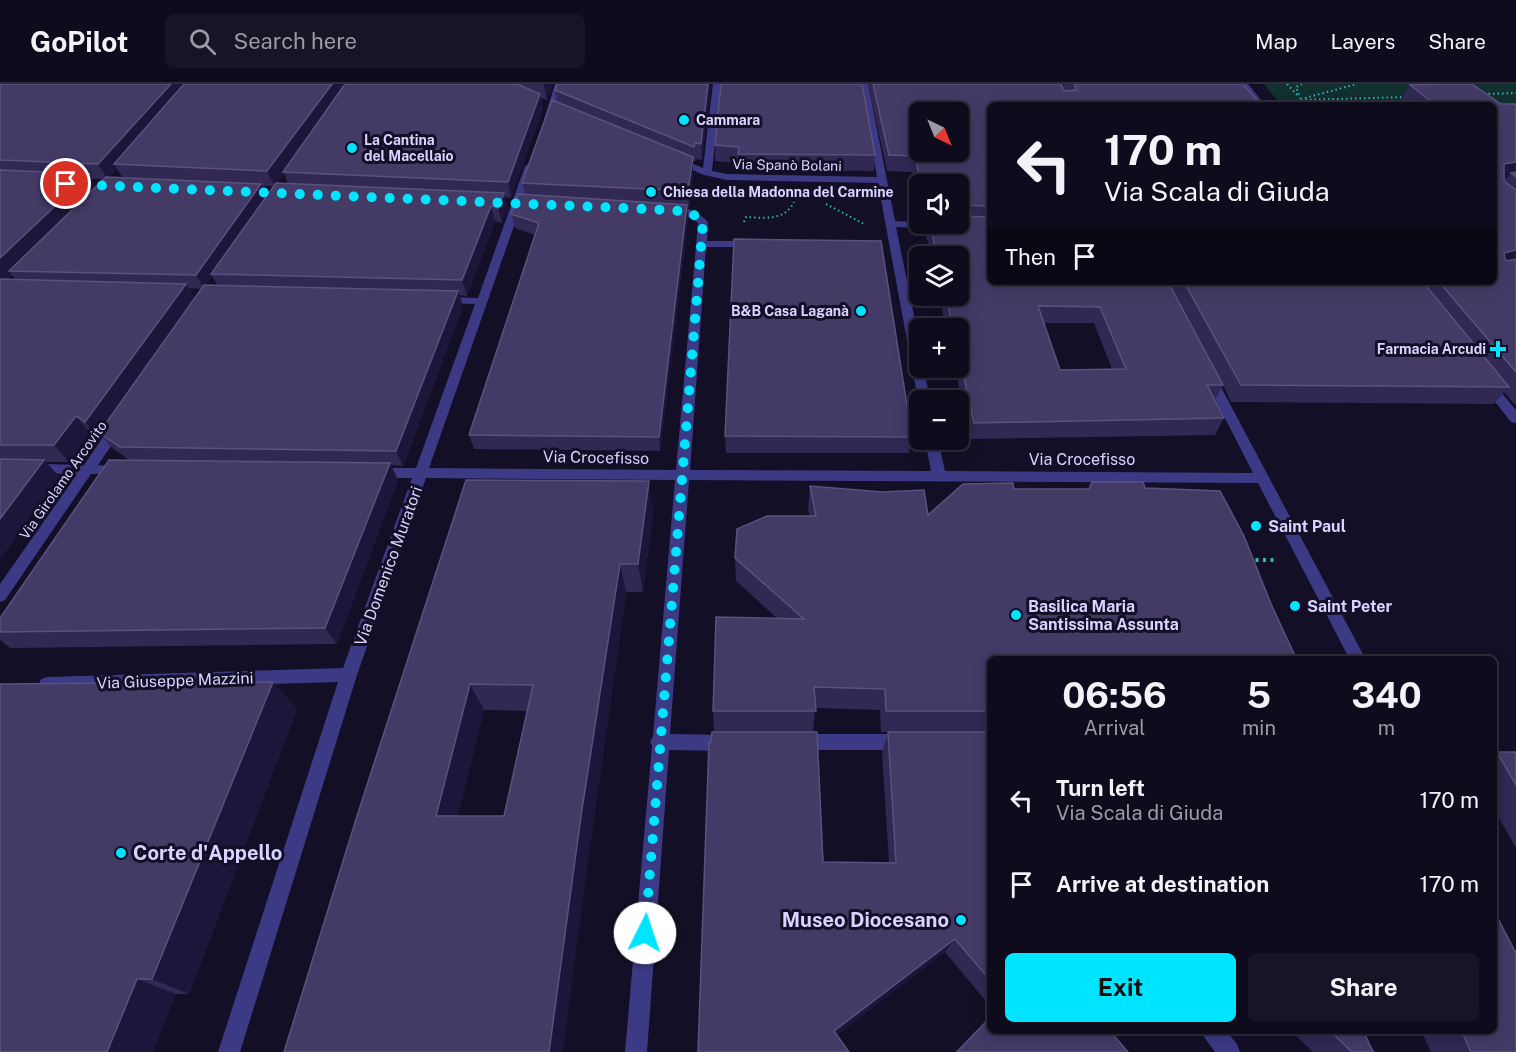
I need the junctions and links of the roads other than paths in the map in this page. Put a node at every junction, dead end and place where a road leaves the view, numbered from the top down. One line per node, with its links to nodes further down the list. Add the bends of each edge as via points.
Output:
1 (559, 84): 6 (street)
2 (717, 84): 9 (street)
3 (864, 84): 10 (street)
4 (1244, 84): 5 (street)
5 (1259, 102)
6 (543, 129)
7 (535, 151): 19 (street, Via Domenico Muratori)
8 (665, 156): 9 (street, Via Spanò Bolani)
9 (707, 173): 10 (street, Via Spanò Bolani, via 727,177)
10 (881, 180): 12 (street)
11 (657, 210): 14 (street, via 690,212 703,222)
12 (890, 224): 13 (street); 17 (street)
13 (909, 225)
14 (701, 244): 15 (street); 33 (street)
15 (764, 244)
16 (868, 245): 17 (street)
17 (894, 245): 22 (street)
18 (435, 300): 19 (street)
19 (482, 301): 32 (street, Via Domenico Muratori)
20 (1202, 361): 35 (street)
21 (1478, 373): 24 (street)
22 (922, 390)
23 (1516, 398): 24 (street)
24 (1500, 399): 25 (street)
25 (1516, 419)
26 (122, 420): 29 (street, Via Girolamo Arcovito)
27 (934, 450): 34 (street)
28 (0, 468): 29 (street)
29 (87, 469): 30 (street); 36 (street, Via Girolamo Arcovito)
30 (135, 470)
31 (361, 473): 32 (street, Via Crocefisso)
32 (421, 473): 33 (street, Via Crocefisso); 38 (street, Via Domenico Muratori)
33 (682, 476): 34 (street, Via Crocefisso); 40 (street)
34 (939, 477): 35 (street, Via Crocefisso)
35 (1263, 478): 37 (street)
36 (0, 596)
37 (1357, 656)
38 (349, 675): 39 (street, Via Giuseppe Mazzini); 45 (street, Via Domenico Muratori)
39 (35, 685)
40 (659, 742): 41 (street); 46 (street)
41 (750, 742)
42 (774, 742): 43 (street)
43 (918, 742)
44 (1212, 1034): 47 (street)
45 (229, 1052)
46 (636, 1052)
47 (1228, 1052)

